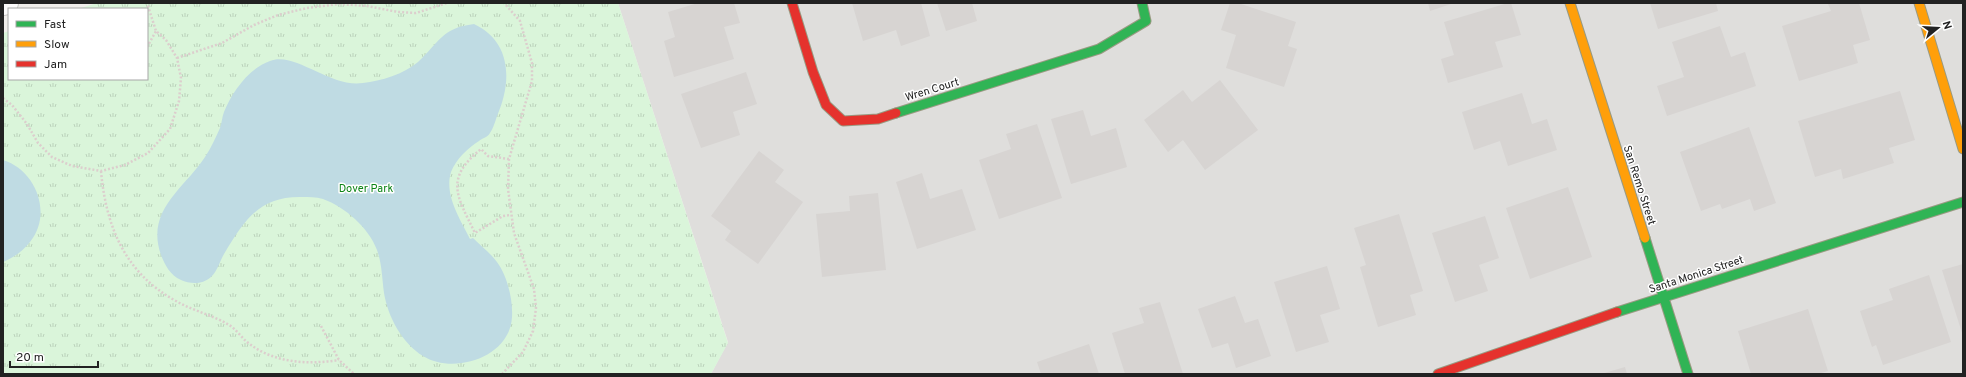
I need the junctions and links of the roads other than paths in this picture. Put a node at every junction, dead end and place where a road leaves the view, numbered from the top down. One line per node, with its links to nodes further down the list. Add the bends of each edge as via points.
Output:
1 (7, 3): 6 (street)
2 (792, 3): 3 (street, Wren Court, via 826,105 843,121 878,119 1099,49 1146,21)
3 (1142, 3)
4 (1570, 3): 9 (street, San Remo Street)
5 (1919, 3): 7 (street)
6 (3, 4)
7 (1963, 149)
8 (1963, 202): 9 (street, Santa Monica Street)
9 (1664, 296): 10 (street, Santa Monica Street); 11 (street, San Remo Street)
10 (1438, 374)
11 (1688, 374)

